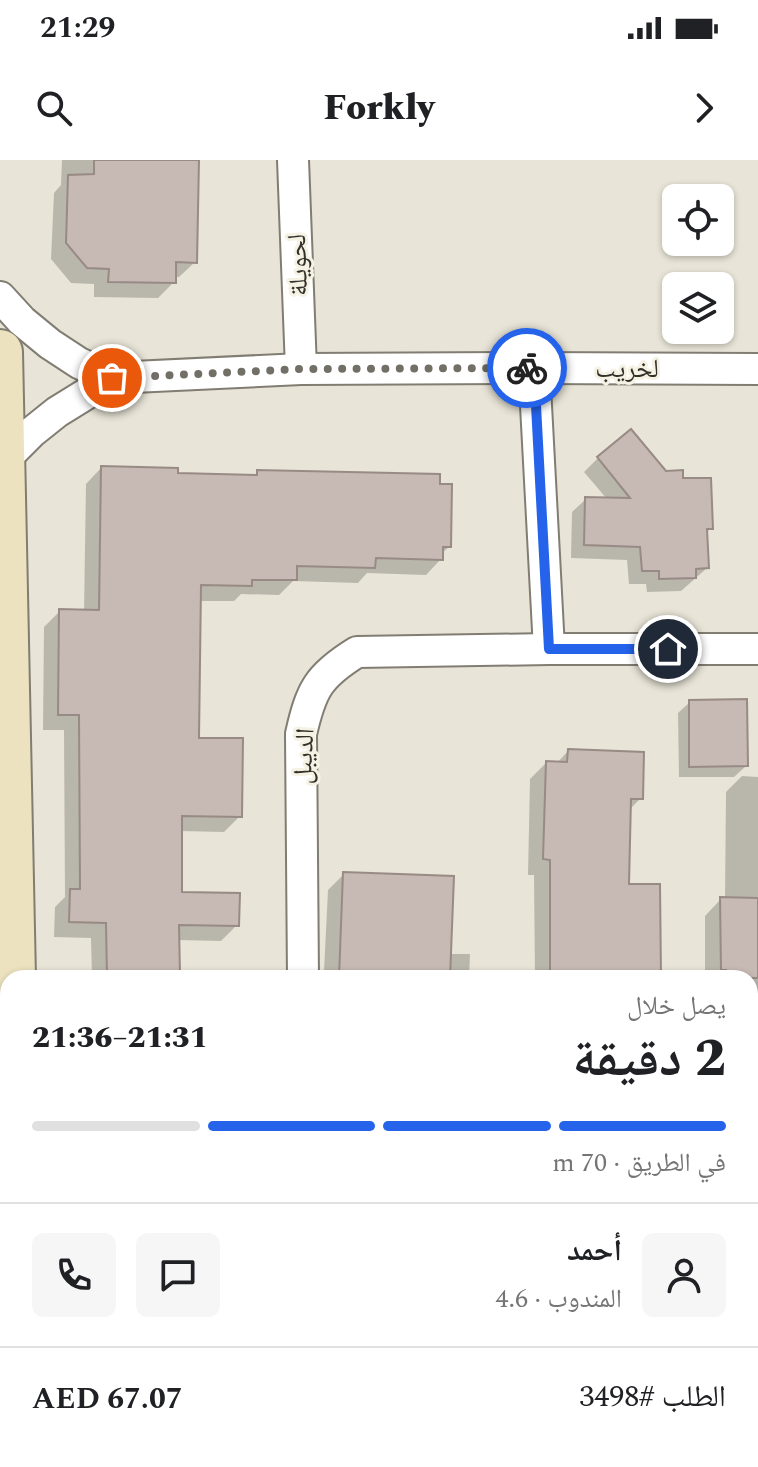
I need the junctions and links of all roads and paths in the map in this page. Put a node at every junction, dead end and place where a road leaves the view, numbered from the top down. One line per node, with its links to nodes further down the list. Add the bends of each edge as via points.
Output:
1 (293, 160): 5 (street, لحويلة)
2 (0, 297): 7 (street, لخريب, via 50,344)
3 (0, 352): 8 (main road)
4 (534, 368): 5 (street, لخريب); 6 (street, لخريب); 9 (street)
5 (301, 369): 7 (street, لخريب)
6 (758, 369)
7 (112, 378): 8 (street, لخريب, via 57,412)
8 (2, 462): 11 (main road)
9 (549, 649): 10 (street, الديبل); 12 (street, الديبل, via 357,652 333,667 319,685 301,734)
10 (758, 649)
11 (13, 970)
12 (303, 970)

